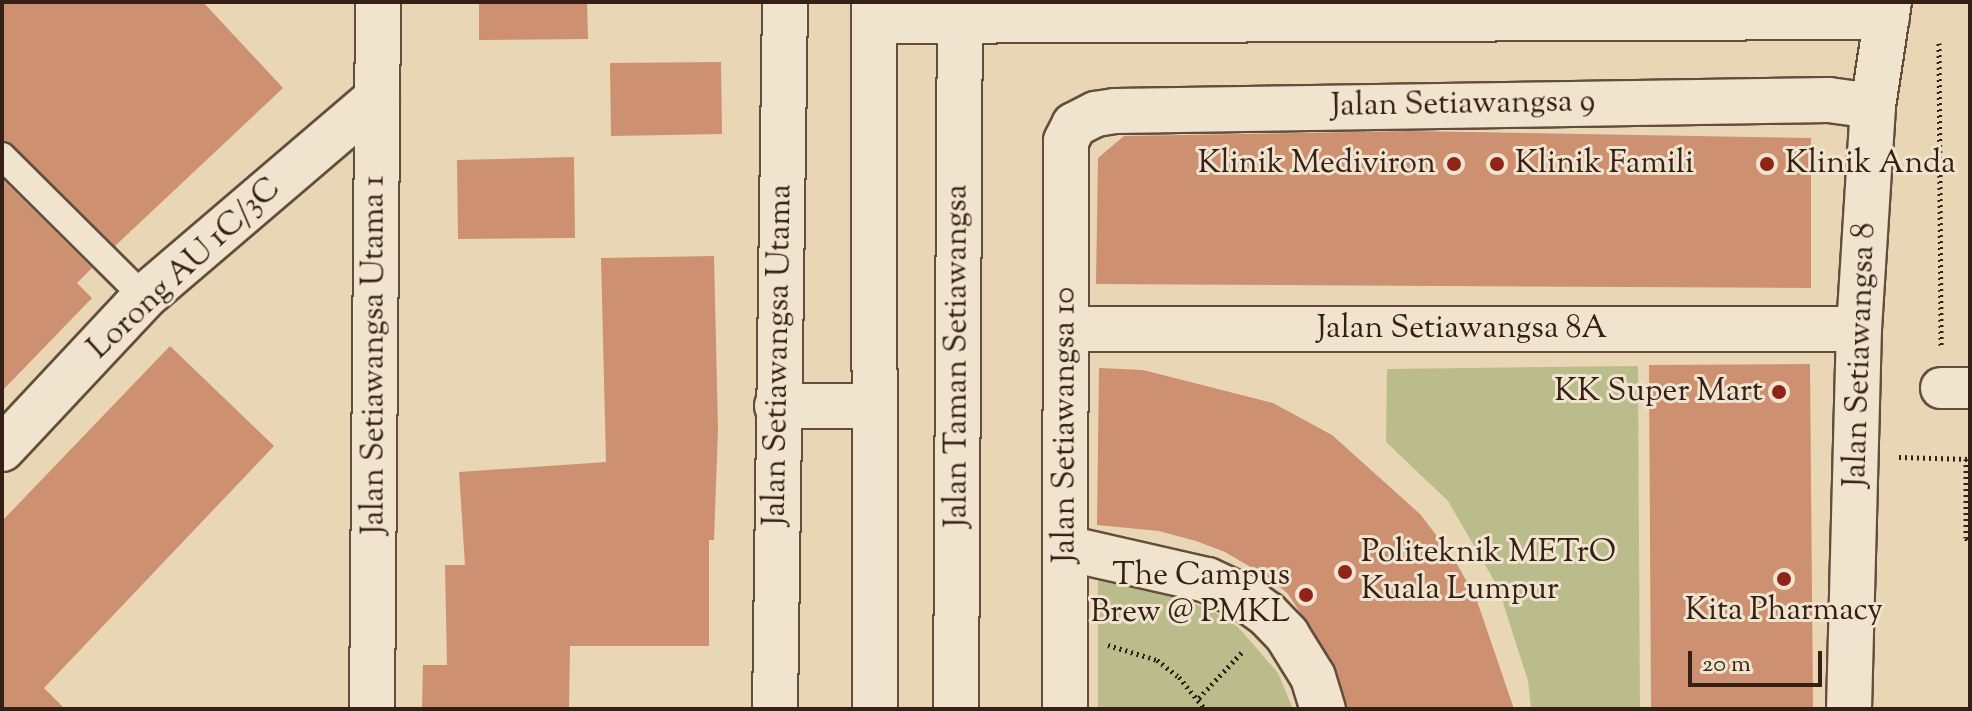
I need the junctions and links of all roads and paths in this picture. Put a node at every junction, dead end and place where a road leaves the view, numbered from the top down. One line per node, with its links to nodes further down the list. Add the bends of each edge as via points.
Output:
1 (378, 2): 7 (street, Jalan Setiawangsa Utama 1)
2 (785, 2): 15 (street, Jalan Setiawangsa Utama)
3 (960, 10): 4 (street); 5 (street); 28 (street, Jalan Taman Setiawangsa)
4 (1888, 10): 8 (street, Jalan Setiawangsa 8)
5 (874, 11): 16 (street)
6 (1939, 43): 14 (path)
7 (377, 98): 11 (street, Lorong AU 1C/3C); 25 (street, Jalan Setiawangsa Utama 1)
8 (1873, 106): 9 (street, Jalan Setiawangsa 9, via 1829,100 1115,111 1074,125); 13 (street, Jalan Setiawangsa 8)
9 (1066, 141): 12 (street, Jalan Setiawangsa 10)
10 (2, 156): 11 (lane)
11 (144, 297): 17 (street, Lorong AU 1C/3C)
12 (1066, 329): 13 (street, Jalan Setiawangsa 8A); 21 (street, Jalan Setiawangsa 10)
13 (1859, 329): 18 (street, Jalan Setiawangsa 8)
14 (1956, 388)
15 (777, 406): 16 (street); 26 (street, Jalan Setiawangsa Utama)
16 (874, 406): 27 (street)
17 (2, 449)
18 (1858, 456): 19 (path); 32 (street, Jalan Setiawangsa 8)
19 (1968, 459): 20 (path)
20 (1970, 543)
21 (1066, 548): 29 (street, Jalan Setiawangsa 10); 31 (street, via 1207,580 1242,596 1287,635 1313,677)
22 (1251, 643): 24 (path)
23 (1102, 644): 24 (path, via 1157,660)
24 (1199, 698): 30 (path)
25 (372, 709)
26 (775, 709)
27 (875, 709)
28 (956, 709)
29 (1065, 709)
30 (1205, 709)
31 (1323, 709)
32 (1849, 709)

